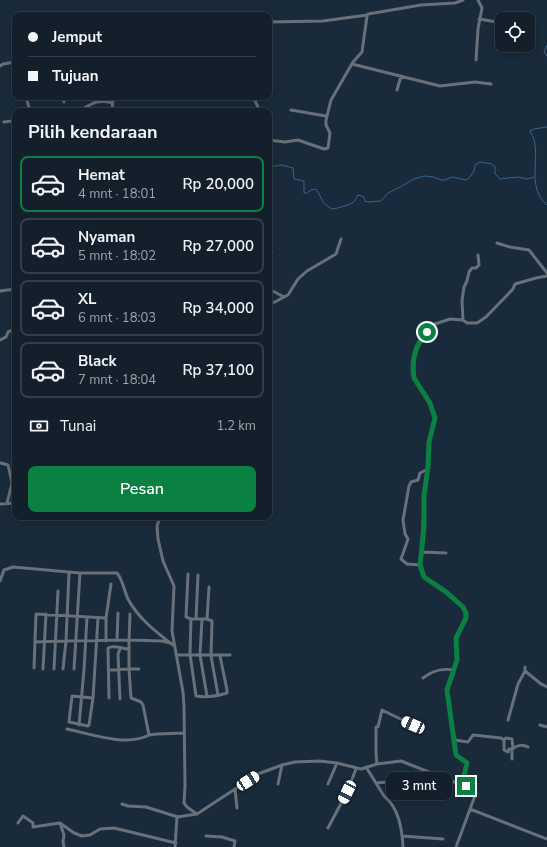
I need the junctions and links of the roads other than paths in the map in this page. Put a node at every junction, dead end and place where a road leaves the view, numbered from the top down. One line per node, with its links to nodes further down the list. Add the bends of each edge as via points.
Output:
1 (462, 0): 3 (street)
2 (478, 0): 4 (street, via 482,8)
3 (367, 15): 5 (street, via 323,21); 9 (street, via 362,52)
4 (480, 19): 6 (street); 7 (street)
5 (272, 22)
6 (495, 22)
7 (476, 60)
8 (12, 62): 10 (street)
9 (352, 64): 11 (street); 20 (street, via 331,100)
10 (0, 66)
11 (401, 76): 12 (street, via 440,86 475,82); 13 (street)
12 (491, 84)
13 (396, 90)
14 (103, 100): 17 (street)
15 (103, 100): 16 (street)
16 (113, 103): 18 (street)
17 (85, 108)
18 (112, 108)
19 (291, 110): 20 (street)
20 (326, 116): 23 (street, via 330,134 327,149 298,140)
21 (12, 121): 22 (street)
22 (4, 122)
23 (272, 140)
24 (341, 239): 32 (street, via 336,254 307,270)
25 (497, 243): 27 (street, via 529,250)
26 (478, 255): 34 (street, via 479,265 470,270 464,287)
27 (547, 273)
28 (547, 276): 34 (street, via 515,284 481,321 467,323)
29 (12, 289): 30 (street)
30 (0, 291)
31 (272, 291): 32 (street)
32 (284, 297): 33 (street)
33 (272, 303)
34 (463, 320): 38 (street, via 450,319 432,325 416,348 414,378 430,403 435,418 429,442)
35 (12, 330): 36 (street)
36 (0, 340)
37 (1, 463): 39 (street, via 8,464 10,469 12,483)
38 (428, 467): 43 (street); 45 (street, via 420,473 418,480 411,482 409,486 403,520 408,539 401,560 404,563)
39 (7, 503): 40 (street); 41 (street)
40 (12, 503)
41 (0, 504)
42 (159, 520): 79 (street, via 158,539 174,586)
43 (421, 552): 44 (street); 45 (street)
44 (446, 553)
45 (420, 565): 97 (street, via 424,577 446,592 466,613 455,642 457,660)
46 (0, 569): 49 (street)
47 (69, 573): 48 (street); 49 (street, via 13,567 4,570); 60 (street)
48 (80, 573): 61 (street); 79 (street, via 117,573 128,598 140,616)
49 (2, 574): 52 (street)
50 (188, 574): 65 (street, via 186,617)
51 (198, 574): 66 (street)
52 (0, 581)
53 (111, 584): 64 (street)
54 (209, 587): 68 (street)
55 (58, 591): 58 (street)
56 (118, 613): 69 (street)
57 (46, 614): 58 (street); 74 (street, via 36,614); 75 (street)
58 (56, 614): 60 (street); 76 (street)
59 (130, 614): 70 (street)
60 (67, 616): 61 (street); 71 (street)
61 (77, 616): 62 (street); 72 (street)
62 (87, 617): 63 (street); 77 (street)
63 (98, 618): 64 (street); 78 (street)
64 (106, 618): 73 (street)
65 (191, 619): 66 (street); 82 (street)
66 (196, 619): 67 (street)
67 (202, 619): 68 (street); 84 (street)
68 (207, 619): 86 (street, via 212,621)
69 (117, 640): 70 (street); 73 (street)
70 (129, 640): 79 (street); 81 (street)
71 (66, 641): 72 (street); 76 (street); 91 (street)
72 (76, 641): 77 (street); 92 (street)
73 (106, 641): 78 (street)
74 (35, 642): 75 (street); 88 (street)
75 (44, 642): 76 (street); 89 (street)
76 (55, 642): 90 (street)
77 (86, 642): 78 (street); 102 (street)
78 (97, 642): 103 (street)
79 (173, 644): 83 (street)
80 (120, 649): 81 (street); 95 (street, via 115,646 108,648); 96 (street)
81 (129, 649): 93 (street)
82 (190, 654): 83 (street); 84 (street); 101 (street, via 196,695)
83 (176, 655): 112 (street, via 183,692)
84 (200, 655): 86 (street); 101 (street)
85 (230, 655): 87 (street)
86 (210, 656): 87 (street); 100 (street)
87 (220, 656): 100 (street, via 227,692)
88 (34, 668)
89 (43, 669)
90 (54, 669)
91 (64, 669)
92 (74, 669)
93 (129, 669): 94 (street); 96 (street); 113 (street, via 131,698 143,705)
94 (139, 669)
95 (108, 670): 96 (street); 104 (street)
96 (118, 670): 105 (street)
97 (454, 670): 98 (street, via 431,672); 114 (street, via 447,690)
98 (423, 678)
99 (547, 687): 106 (street, via 525,669)
100 (218, 695): 101 (street)
101 (207, 696)
102 (82, 697): 103 (street); 107 (street); 107 (street, via 72,696 69,721)
103 (93, 698): 107 (street, via 89,726)
104 (109, 698)
105 (120, 698)
106 (508, 720)
107 (79, 725)
108 (413, 725): 122 (street, via 382,710 376,727)
109 (540, 725): 110 (street)
110 (547, 727)
111 (67, 729): 113 (street, via 122,740)
112 (184, 733): 113 (street); 135 (street, via 184,803)
113 (149, 736)
114 (455, 740): 115 (street, via 469,742 473,735); 130 (street, via 456,755 467,763)
115 (504, 740): 116 (street, via 512,739); 119 (street, via 504,750 508,752)
116 (513, 743): 117 (street); 119 (street)
117 (518, 745): 118 (street); 119 (street)
118 (528, 747)
119 (512, 748): 120 (street)
120 (512, 759)
121 (337, 763): 123 (street, via 309,761); 125 (street); 129 (street)
122 (377, 764): 124 (street); 130 (street, via 403,761)
123 (282, 765): 128 (street); 131 (street, via 258,774)
124 (366, 767): 125 (street); 127 (street)
125 (356, 768): 139 (street)
126 (401, 781): 127 (street)
127 (376, 783): 141 (street, via 397,813)
128 (278, 784)
129 (328, 784)
130 (462, 785): 134 (street, via 476,792)
131 (235, 789): 133 (street); 135 (street)
132 (122, 804): 136 (street, via 146,807)
133 (236, 808)
134 (470, 809): 143 (street); 149 (street)
135 (197, 814): 136 (street)
136 (178, 817): 144 (street)
137 (18, 823): 138 (street, via 23,816 33,823 33,827)
138 (60, 823): 144 (street, via 82,836 100,829 114,828); 145 (street)
139 (328, 828)
140 (206, 836): 147 (street, via 235,841)
141 (402, 836): 142 (street); 148 (street)
142 (443, 838)
143 (547, 839)
144 (176, 843): 146 (street)
145 (64, 847)
146 (176, 847)
147 (234, 847)
148 (403, 847)
149 (456, 847)

